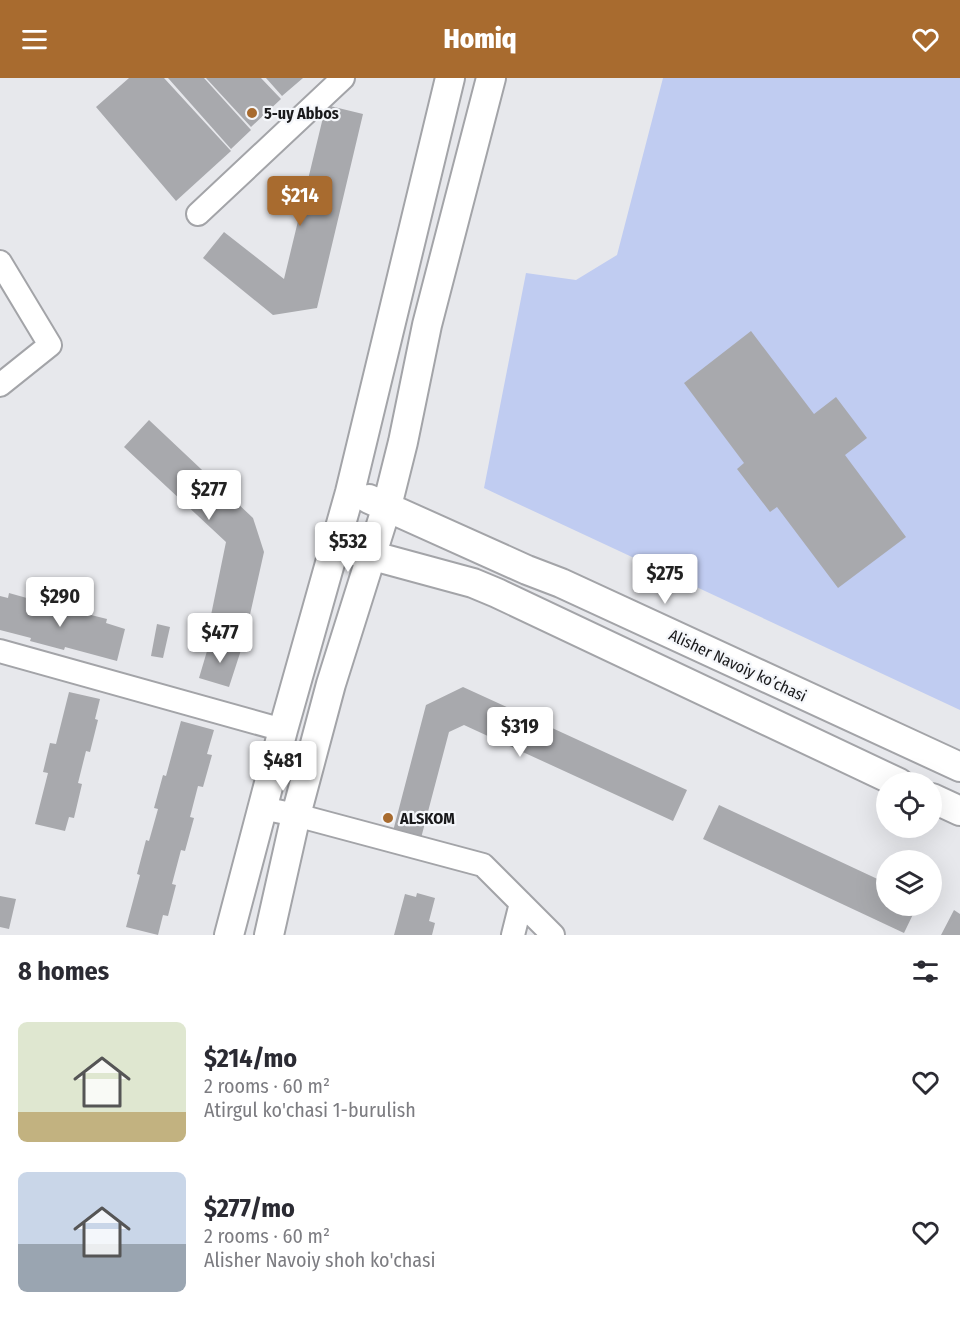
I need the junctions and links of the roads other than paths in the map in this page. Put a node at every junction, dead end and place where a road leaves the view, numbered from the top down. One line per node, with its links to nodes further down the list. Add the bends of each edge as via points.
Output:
1 (343, 78): 4 (street)
2 (450, 78): 7 (main road)
3 (491, 78): 8 (main road, via 427,325)
4 (198, 214)
5 (0, 262): 6 (street, via 50,345)
6 (0, 385)
7 (350, 492): 8 (main road, Alisher Navoiy ko’chasi); 9 (main road)
8 (387, 506): 10 (main road); 12 (main road, Alisher Navoiy ko’chasi)
9 (336, 546): 10 (main road); 14 (main road)
10 (373, 556): 13 (main road, via 497,593); 20 (main road, via 331,684)
11 (0, 651): 14 (street)
12 (758, 674): 13 (main road); 15 (main road, Alisher Navoiy ko’chasi)
13 (743, 711): 16 (main road)
14 (283, 730): 18 (main road)
15 (960, 767)
16 (876, 772)
17 (942, 803): 19 (main road)
18 (262, 808): 20 (street); 22 (main road)
19 (960, 811)
20 (296, 815): 21 (street, via 483,865); 23 (main road)
21 (521, 903): 24 (street); 25 (street)
22 (229, 935)
23 (268, 935)
24 (513, 935)
25 (553, 935)

